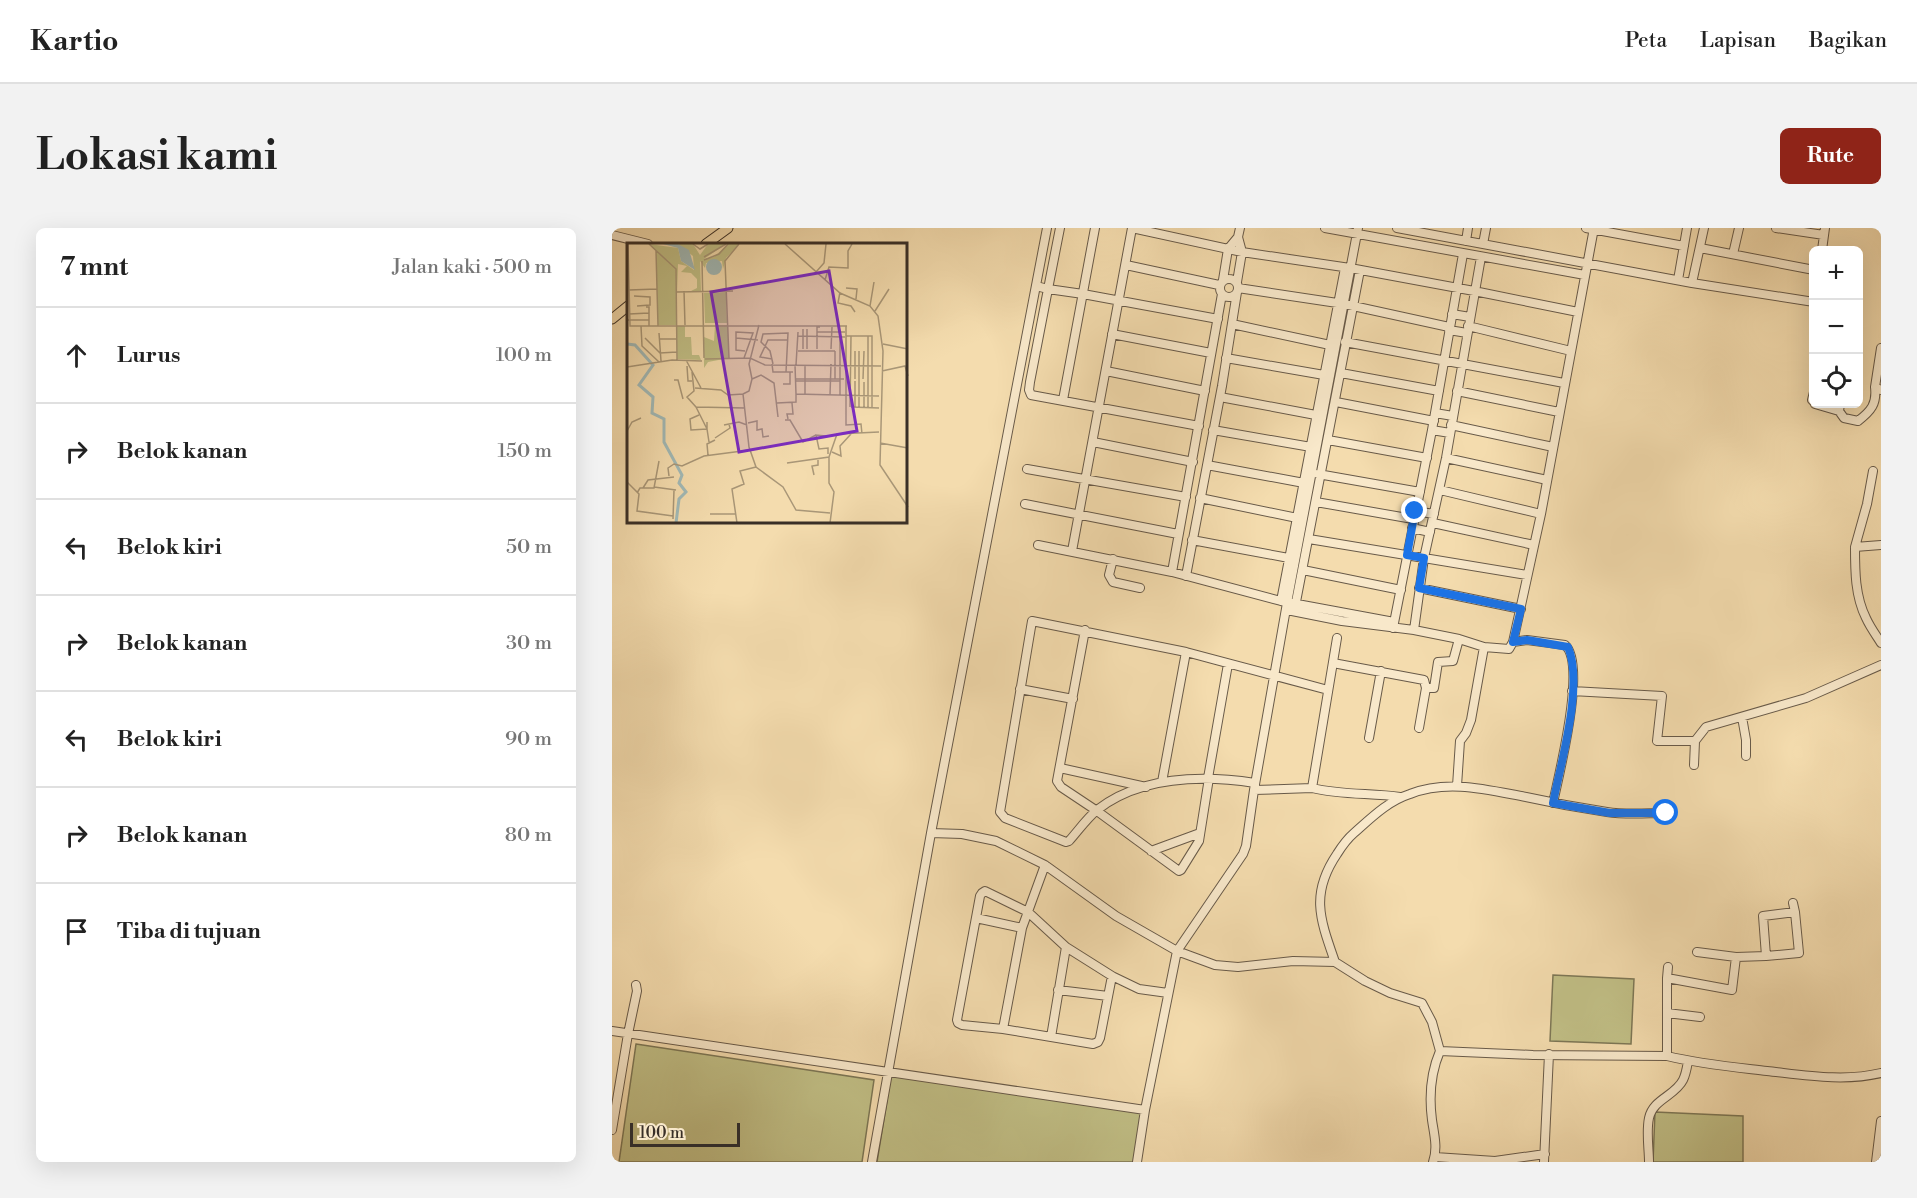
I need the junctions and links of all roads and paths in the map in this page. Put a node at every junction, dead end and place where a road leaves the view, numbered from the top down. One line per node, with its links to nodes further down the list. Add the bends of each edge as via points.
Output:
1 (728, 228): 22 (main road)
2 (1047, 228): 40 (street)
3 (1060, 228): 43 (street)
4 (1095, 228): 45 (street)
5 (1132, 228): 26 (street); 32 (street)
6 (1239, 228): 19 (street)
7 (1325, 228): 16 (street)
8 (1397, 228): 20 (street)
9 (1468, 228): 20 (street)
10 (1486, 228): 23 (street)
11 (1591, 228): 24 (street); 31 (street)
12 (1687, 228): 24 (street)
13 (1704, 228): 25 (street)
14 (1739, 228): 29 (street)
15 (1776, 228): 17 (street)
16 (1358, 231): 28 (street); 33 (street)
17 (1824, 232)
18 (612, 235): 21 (street)
19 (1238, 237): 26 (street); 27 (street)
20 (1466, 241): 23 (street)
21 (644, 243)
22 (707, 243)
23 (1483, 244): 31 (street)
24 (1684, 246): 37 (street)
25 (1700, 248): 29 (street); 39 (street)
26 (1228, 249): 27 (street); 38 (street)
27 (1242, 252): 33 (street); 41 (street)
28 (1463, 254): 30 (street); 42 (street)
29 (1733, 254): 34 (street)
30 (1480, 257): 36 (street); 44 (street)
31 (1588, 263): 36 (street); 37 (street)
32 (1125, 265): 38 (street); 47 (street)
33 (1348, 268): 35 (street); 49 (street)
34 (1809, 269)
35 (1360, 270): 42 (street); 51 (street)
36 (1586, 275): 52 (street)
37 (1678, 280): 39 (street)
38 (1221, 283): 41 (street, via 1230,278); 46 (street)
39 (1692, 283): 48 (street)
40 (1036, 286): 43 (street); 177 (street)
41 (1238, 287): 46 (street, via 1230,297); 49 (street); 57 (street)
42 (1457, 288): 44 (street); 53 (street)
43 (1048, 289): 45 (street); 79 (street, via 1029,390 1031,395)
44 (1474, 291): 52 (street); 54 (street)
45 (1083, 294): 47 (street); 79 (street)
46 (1222, 294): 56 (street)
47 (1119, 300): 56 (street); 60 (street)
48 (1809, 301)
49 (1341, 304): 51 (street); 61 (street)
50 (627, 307): 55 (main road)
51 (1353, 307): 58 (street); 62 (street)
52 (1578, 312): 64 (street)
53 (1452, 314): 54 (street); 58 (street)
54 (1470, 317): 59 (street)
55 (612, 319)
56 (1218, 319): 65 (street)
57 (1232, 324): 61 (street); 66 (street)
58 (1449, 328): 59 (street); 67 (street)
59 (1468, 330): 64 (street); 68 (street)
60 (1113, 334): 65 (street); 69 (street)
61 (1332, 342): 62 (street); 71 (street); 84 (street)
62 (1347, 342): 67 (street); 70 (street)
63 (1881, 348): 74 (street)
64 (1571, 351): 72 (street)
65 (1211, 353): 75 (street)
66 (1226, 358): 71 (street); 73 (street)
67 (1444, 360): 68 (street); 77 (street)
68 (1461, 364): 72 (street); 76 (street)
69 (1106, 371): 75 (street); 81 (street)
70 (1341, 373): 77 (street); 80 (street)
71 (1324, 375): 84 (street)
72 (1564, 383): 83 (street)
73 (1222, 386): 75 (street); 78 (street)
74 (1878, 388): 82 (street, via 1872,408 1858,421 1844,418)
75 (1205, 390): 78 (street); 88 (street)
76 (1457, 391): 83 (street); 87 (street)
77 (1439, 392): 86 (street)
78 (1219, 399): 84 (street); 89 (street)
79 (1063, 400): 81 (street)
80 (1336, 402): 85 (street); 86 (street)
81 (1099, 407): 88 (street); 91 (street)
82 (1839, 408)
83 (1559, 412): 93 (street)
84 (1320, 415): 85 (street); 92 (street); 100 (street)
85 (1332, 418): 90 (street)
86 (1434, 421): 87 (street); 87 (street); 94 (street)
87 (1451, 424): 93 (street); 95 (street)
88 (1199, 426): 96 (street)
89 (1214, 429): 92 (street); 97 (street)
90 (1328, 440): 94 (street); 101 (street)
91 (1092, 442): 96 (street); 102 (street)
92 (1311, 447): 100 (street)
93 (1553, 447): 103 (street)
94 (1426, 458): 107 (street)
95 (1446, 458): 103 (street); 106 (street)
96 (1193, 462): 105 (street)
97 (1206, 465): 104 (street); 108 (street)
98 (1027, 469): 102 (street)
99 (1872, 471): 126 (street)
100 (1309, 472): 101 (street); 104 (street); 116 (street)
101 (1322, 475): 107 (street); 110 (street)
102 (1085, 480): 109 (street); 113 (street)
103 (1546, 480): 114 (street)
104 (1304, 483): 116 (street)
105 (1187, 488): 108 (street); 109 (street)
106 (1440, 490): 114 (street); 117 (street)
107 (1420, 492): 115 (street)
108 (1201, 495): 112 (street); 116 (street)
109 (1185, 501): 112 (street); 120 (street)
110 (1316, 502): 115 (street); 116 (street)
111 (1025, 504): 113 (street)
112 (1198, 508): 122 (street)
113 (1079, 514): 120 (street); 127 (street)
114 (1541, 514): 124 (street)
115 (1414, 515): 117 (street); 118 (street)
116 (1304, 519): 121 (street); 131 (street)
117 (1434, 519): 119 (street); 124 (street)
118 (1412, 528): 119 (street); 128 (street)
119 (1430, 532): 129 (street)
120 (1178, 534): 133 (street)
121 (1309, 539): 128 (street); 132 (street)
122 (1192, 540): 131 (street); 135 (street)
123 (1038, 545): 127 (street)
124 (1534, 545): 134 (street)
125 (1881, 545): 126 (street)
126 (1855, 547): 147 (street, via 1855,578 1861,605)
127 (1072, 551): 130 (street)
128 (1407, 555): 129 (street); 138 (street)
129 (1424, 558): 134 (street); 137 (street)
130 (1113, 559): 133 (street); 136 (street, via 1111,580)
131 (1293, 559): 132 (street); 139 (street)
132 (1304, 566): 138 (street); 139 (street)
133 (1172, 572): 135 (street)
134 (1527, 575): 140 (street)
135 (1186, 576): 139 (street)
136 (1140, 588)
137 (1419, 588): 140 (street); 143 (street)
138 (1401, 590): 141 (street)
139 (1289, 606): 141 (street, via 1342,621); 154 (street)
140 (1521, 609): 146 (street)
141 (1394, 625): 143 (street)
142 (1085, 630): 149 (street); 156 (street, via 1032,621); 159 (street)
143 (1414, 630): 145 (street)
144 (1337, 638): 150 (street)
145 (1459, 639): 148 (street); 155 (street, via 1453,661 1438,662 1434,688)
146 (1513, 642): 148 (street, via 1508,649); 158 (street, via 1527,640 1568,647 1573,664)
147 (1881, 643)
148 (1484, 647): 169 (street, via 1471,720 1460,741)
149 (1186, 652): 151 (street); 168 (street)
150 (1333, 663): 153 (street); 157 (street)
151 (1228, 664): 154 (street); 167 (street)
152 (1881, 665): 160 (street, via 1806,698)
153 (1382, 671): 155 (street, via 1422,679); 162 (street)
154 (1274, 676): 157 (street); 171 (street)
155 (1426, 688): 161 (street)
156 (1020, 689): 159 (street); 175 (street, via 1002,816 1069,842)
157 (1328, 690): 172 (street)
158 (1572, 691): 163 (street, via 1662,696 1657,741); 174 (street, via 1571,717)
159 (1073, 699): 166 (street)
160 (1742, 717): 163 (street, via 1706,727); 164 (street)
161 (1419, 728)
162 (1369, 738)
163 (1695, 741): 165 (street)
164 (1746, 756)
165 (1694, 765)
166 (1059, 768): 170 (street); 175 (street, via 1057,781 1061,788)
167 (1209, 778): 168 (street); 171 (street); 178 (street)
168 (1162, 782): 170 (street)
169 (1457, 786): 173 (street); 174 (street)
170 (1146, 787): 175 (street, via 1124,794)
171 (1254, 787): 172 (street); 187 (street, via 1243,854)
172 (1312, 788): 173 (street)
173 (1400, 797): 191 (street, via 1347,838 1320,888 1320,911)
174 (1553, 803): 176 (street, via 1610,813)
175 (1097, 811): 179 (street)
176 (1666, 813)
177 (931, 833): 180 (street, via 996,841); 209 (street)
178 (1200, 833): 179 (street); 179 (street, via 1199,842 1179,872)
179 (1151, 851)
180 (1045, 865): 182 (street); 187 (street, via 1116,916)
181 (1794, 903): 183 (street)
182 (1028, 912): 184 (street, via 985,891 980,896); 185 (street); 186 (street)
183 (1795, 912): 189 (street, via 1763,915); 189 (street, via 1799,953)
184 (976, 918): 185 (street); 201 (street, via 957,1020 962,1025)
185 (1022, 928): 201 (street)
186 (1066, 947): 193 (street); 196 (street)
187 (1177, 951): 191 (street, via 1215,966); 197 (street)
188 (1697, 952): 190 (street)
189 (1766, 956): 190 (street)
190 (1736, 957): 194 (street, via 1732,990)
191 (1335, 962): 205 (street, via 1390,993 1422,1003)
192 (1668, 967): 194 (street)
193 (1112, 976): 197 (street, via 1139,989); 198 (street)
194 (1667, 978): 199 (street)
195 (636, 985): 203 (street)
196 (1058, 990): 198 (street); 204 (street)
197 (1168, 993): 211 (street)
198 (1108, 996): 204 (street, via 1098,1042)
199 (1667, 1013): 200 (street); 207 (street)
200 (1700, 1017)
201 (1003, 1029): 204 (street)
202 (612, 1031): 203 (street)
203 (628, 1034): 209 (street); 213 (street)
204 (1051, 1037)
205 (1440, 1051): 206 (street); 216 (street, via 1431,1085)
206 (1549, 1054): 207 (street); 215 (street)
207 (1667, 1056): 208 (street)
208 (1688, 1061): 210 (street, via 1853,1078); 219 (street, via 1677,1089 1653,1108 1649,1119)
209 (888, 1072): 211 (street); 217 (street)
210 (1881, 1074)
211 (1145, 1110): 218 (street)
212 (1881, 1121): 214 (street)
213 (612, 1130)
214 (1880, 1130): 220 (street)
215 (1544, 1158): 216 (street)
216 (1434, 1160)
217 (872, 1162)
218 (1137, 1162)
219 (1649, 1162)
220 (1876, 1162)

